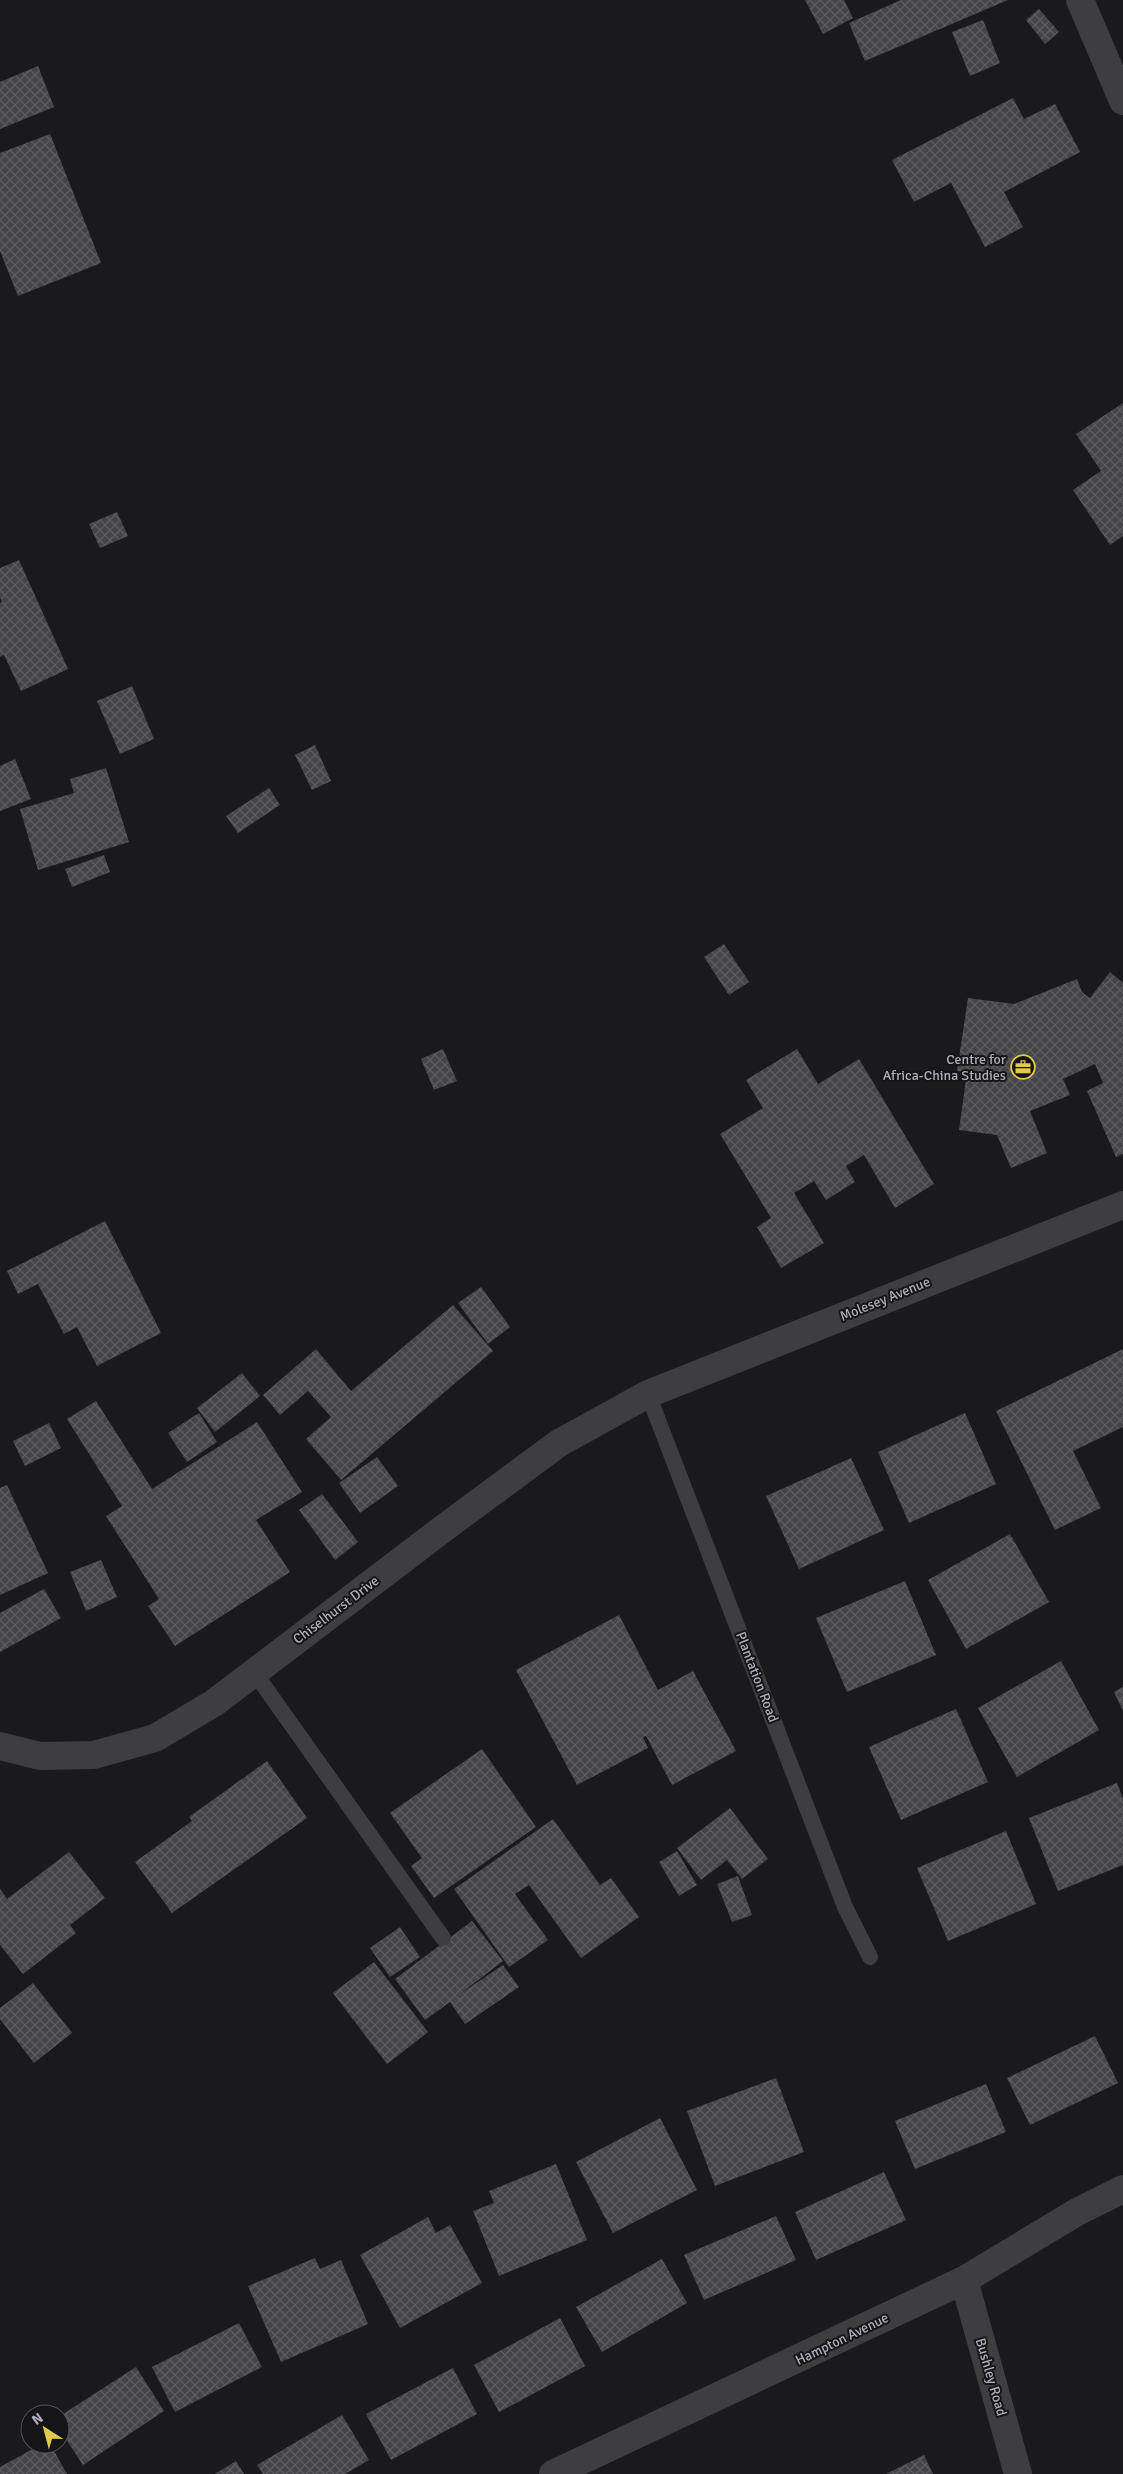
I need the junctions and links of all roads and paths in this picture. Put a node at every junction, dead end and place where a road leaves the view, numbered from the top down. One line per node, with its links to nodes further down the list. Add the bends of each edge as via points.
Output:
1 (1080, 0): 2 (street)
2 (1123, 101)
3 (1123, 1205): 4 (street, Molesey Avenue)
4 (648, 1394): 5 (street, Chiselhurst Drive, via 558,1444); 8 (lane, Plantation Road, via 845,1907)
5 (254, 1672): 6 (street, Chiselhurst Drive, via 214,1703 155,1738 94,1755 40,1756); 7 (lane)
6 (0, 1746)
7 (443, 1938)
8 (870, 1957)
9 (1123, 2189): 10 (street, Hampton Avenue)
10 (964, 2280): 11 (street, Hampton Avenue); 12 (street, Bushley Road)
11 (553, 2474)
12 (1018, 2474)

